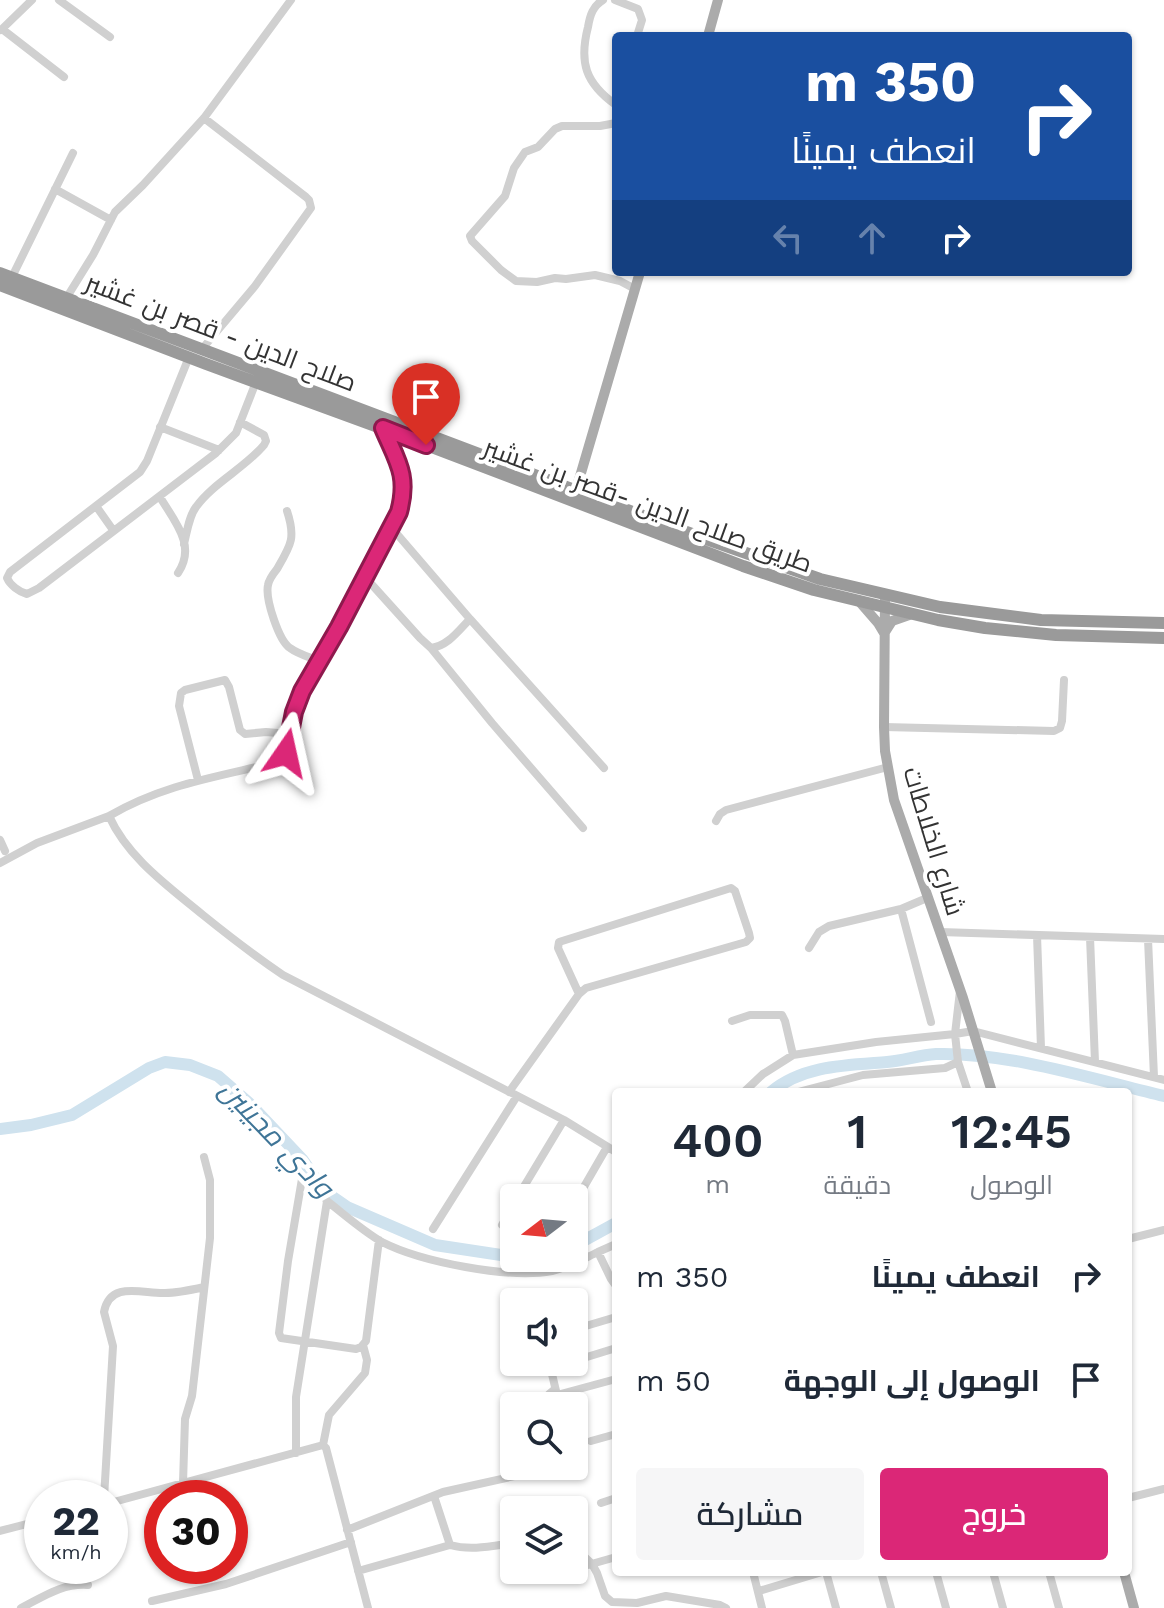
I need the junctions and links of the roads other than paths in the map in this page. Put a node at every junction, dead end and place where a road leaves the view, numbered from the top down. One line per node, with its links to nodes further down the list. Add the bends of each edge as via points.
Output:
1 (32, 0): 7 (street)
2 (59, 0): 10 (street)
3 (291, 0): 13 (street)
4 (603, 0): 12 (street, via 590,18 583,60 591,80)
5 (615, 0): 8 (street, via 638,9)
6 (718, 0): 9 (main road)
7 (1, 30): 11 (street)
8 (638, 32)
9 (709, 32)
10 (110, 37)
11 (64, 77)
12 (612, 101)
13 (204, 118): 17 (street); 23 (street, via 306,197 311,208)
14 (612, 124): 21 (street, via 562,126 525,152 505,196 470,236 516,281 595,275)
15 (73, 153): 16 (street)
16 (55, 189): 17 (street); 18 (street)
17 (111, 220): 22 (street)
18 (6, 275): 22 (highway, صلاح الدين - قصر بن غشير)
19 (639, 276): 21 (main road)
20 (0, 285): 24 (highway, طريق صلاح الدين -قصر بن غشير)
21 (635, 289): 30 (main road)
22 (67, 297): 23 (highway, صلاح الدين - قصر بن غشير)
23 (202, 349): 30 (highway, صلاح الدين - قصر بن غشير)
24 (189, 357): 25 (highway, طريق صلاح الدين -قصر بن غشير); 27 (street)
25 (256, 382): 26 (street); 28 (highway, طريق صلاح الدين -قصر بن غشير)
26 (240, 422): 29 (street); 36 (street, via 266,441 197,506)
27 (160, 427): 29 (street); 32 (street, via 140,472)
28 (383, 428): 34 (street, via 404,483); 39 (highway, طريق صلاح الدين -قصر بن غشير, via 743,566)
29 (219, 450): 31 (street)
30 (576, 490): 39 (highway, صلاح الدين - قصر بن غشير)
31 (160, 497): 35 (street); 36 (street)
32 (96, 506): 35 (street); 35 (street, via 10,572 9,582 30,594)
33 (287, 511): 48 (street, via 292,541 271,578 268,601 287,646)
34 (391, 527): 38 (street); 43 (street)
35 (113, 530)
36 (184, 544): 37 (street, via 186,556)
37 (178, 573)
38 (365, 577): 47 (street); 48 (street)
39 (817, 585): 40 (highway, طريق صلاح الدين -قصر بن غشير); 41 (highway, صلاح الدين - قصر بن غشير)
40 (858, 600): 41 (highway, طريق صلاح الدين -قصر بن غشير); 45 (main road)
41 (885, 601): 42 (highway, طريق صلاح الدين -قصر بن غشير); 44 (highway, صلاح الدين - قصر بن غشير, via 1041,620); 45 (main road, شارع الخلاطات)
42 (912, 614): 45 (main road, via 892,621); 46 (highway, طريق صلاح الدين -قصر بن غشير, via 1025,633)
43 (470, 619): 47 (street, via 452,638); 53 (street)
44 (1164, 623)
45 (884, 634): 50 (main road, شارع الخلاطات)
46 (1164, 638)
47 (431, 648): 57 (street)
48 (319, 661): 51 (street, via 302,691)
49 (1064, 680): 50 (street, via 1062,721 1054,731)
50 (884, 727): 52 (main road, شارع الخلاطات)
51 (290, 734): 54 (street, via 278,762); 54 (street, via 240,730 225,680 185,690 179,706)
52 (888, 767): 56 (street, via 726,810); 61 (main road, شارع الخلاطات, via 901,825)
53 (604, 768)
54 (198, 780): 55 (street)
55 (109, 816): 60 (street); 85 (street, via 117,833 171,889 258,958)
56 (716, 821)
57 (583, 828)
58 (0, 840): 59 (street)
59 (5, 851)
60 (0, 863)
61 (927, 898): 62 (street); 63 (main road, شارع الخلاطات)
62 (901, 909): 68 (street, via 829,926); 72 (street)
63 (940, 932): 64 (street); 69 (main road, شارع الخلاطات)
64 (1037, 935): 65 (street); 75 (street)
65 (1090, 937): 66 (street); 78 (street)
66 (1148, 939): 67 (street); 79 (street)
67 (1164, 939)
68 (809, 948)
69 (960, 990): 73 (main road, شارع الخلاطات); 74 (street)
70 (579, 994): 70 (street, via 746,942 749,933 735,891 559,942); 85 (street)
71 (732, 1021): 76 (street, via 782,1015)
72 (931, 1022)
73 (973, 1031): 74 (street); 75 (street); 81 (main road, شارع الخلاطات)
74 (955, 1034): 76 (street); 77 (street)
75 (1041, 1048): 78 (street)
76 (793, 1055): 82 (street)
77 (958, 1062): 83 (street, via 945,1068 863,1075); 84 (street)
78 (1095, 1062): 79 (street)
79 (1154, 1077): 80 (street)
80 (1164, 1080)
81 (990, 1086)
82 (748, 1088)
83 (813, 1088)
84 (967, 1088)
85 (513, 1094): 86 (street); 93 (street)
86 (564, 1120): 87 (street); 90 (street)
87 (607, 1147): 88 (street); 91 (street)
88 (612, 1150)
89 (204, 1157): 100 (street, via 210,1180 210,1238)
90 (525, 1184)
91 (586, 1184)
92 (327, 1201): 96 (street); 103 (street); 103 (street, via 302,1179 279,1333 284,1339)
93 (433, 1229)
94 (1164, 1230): 95 (street)
95 (1132, 1238)
96 (379, 1240): 98 (street, via 415,1256 515,1273 564,1268); 104 (street)
97 (612, 1246): 98 (street)
98 (598, 1252): 99 (street)
99 (612, 1280)
100 (204, 1287): 116 (street, via 165,1293 129,1289 105,1307 113,1346); 117 (street, via 185,1419)
101 (612, 1318): 102 (street)
102 (588, 1325)
103 (305, 1341): 104 (street, via 356,1349); 114 (street, via 296,1397)
104 (363, 1345): 113 (street, via 365,1373 329,1415)
105 (612, 1349): 106 (street)
106 (588, 1357)
107 (552, 1376): 109 (street)
108 (612, 1380): 109 (street, via 559,1396)
109 (555, 1389): 110 (street)
110 (551, 1392)
111 (612, 1435): 112 (street)
112 (591, 1441)
113 (323, 1445): 114 (street); 125 (street)
114 (296, 1453): 118 (street)
115 (500, 1479): 120 (street)
116 (105, 1480)
117 (183, 1480)
118 (194, 1480)
119 (1164, 1489): 121 (street)
120 (434, 1496): 125 (street); 128 (street)
121 (1132, 1497)
122 (612, 1499): 123 (street)
123 (601, 1503)
124 (24, 1525): 126 (street)
125 (347, 1530): 127 (street)
126 (0, 1531)
127 (351, 1542): 134 (street); 145 (street, via 226,1584)
128 (450, 1545): 129 (street); 134 (street)
129 (500, 1545)
130 (612, 1558): 133 (street)
131 (588, 1560): 133 (street)
132 (588, 1564): 133 (street)
133 (592, 1564): 149 (street, via 612,1602 666,1596)
134 (358, 1571): 148 (street)
135 (754, 1576): 144 (street)
136 (810, 1576): 144 (street)
137 (825, 1576): 151 (street)
138 (882, 1576): 152 (street)
139 (937, 1576): 153 (street)
140 (994, 1576): 154 (street)
141 (1050, 1576): 155 (street)
142 (1125, 1576): 146 (main road)
143 (88, 1585): 147 (street, via 62,1587)
144 (759, 1591): 150 (street)
145 (152, 1601)
146 (1131, 1607)
147 (21, 1608)
148 (368, 1608)
149 (726, 1608)
150 (762, 1608)
151 (836, 1608)
152 (891, 1608)
153 (946, 1608)
154 (1003, 1608)
155 (1059, 1608)

